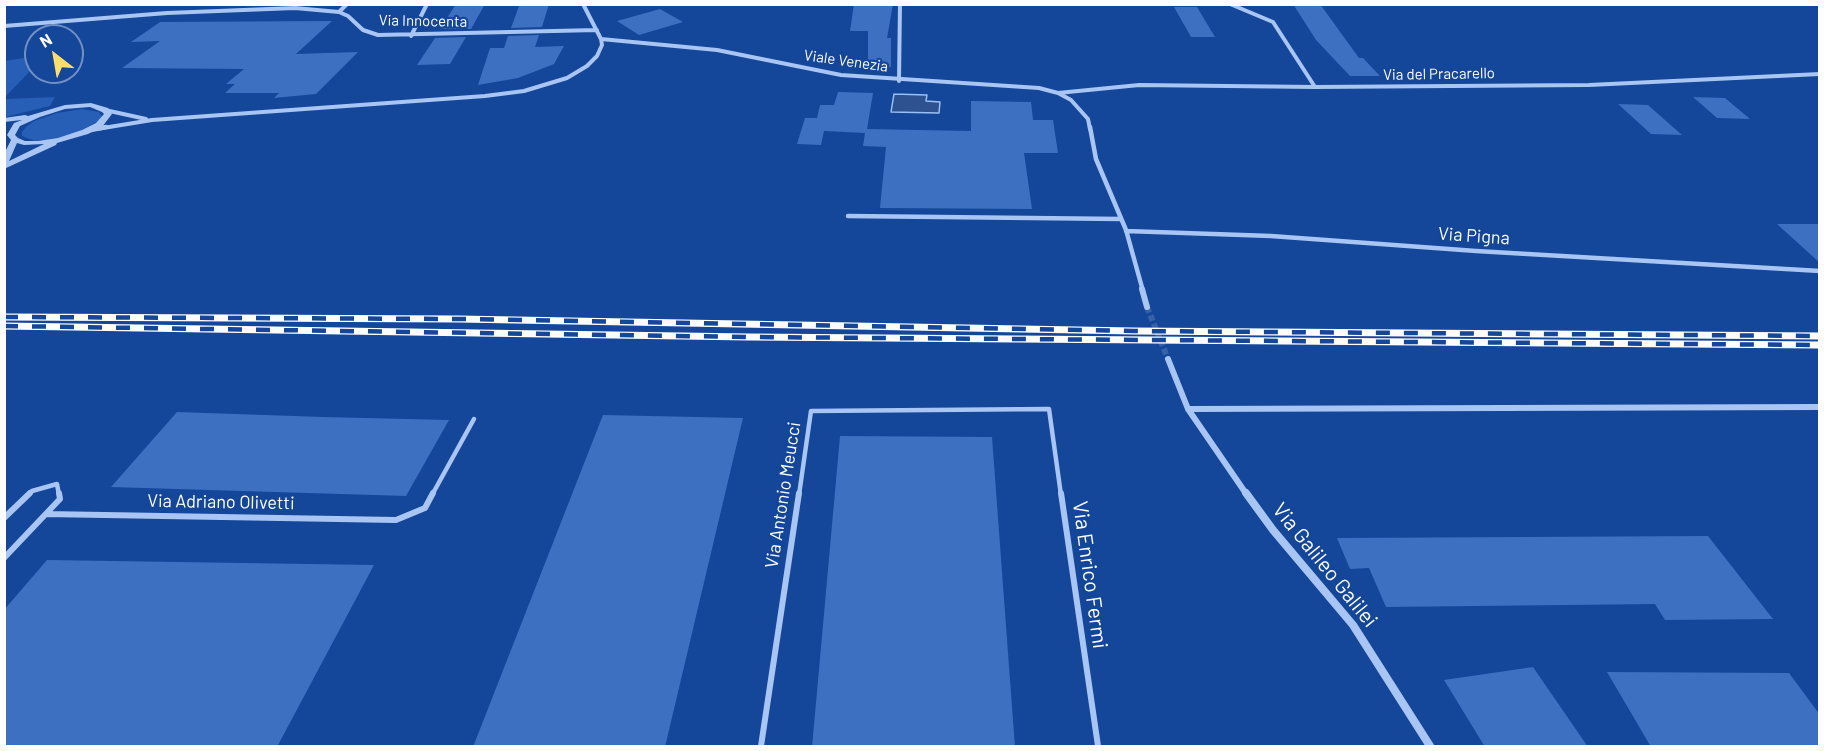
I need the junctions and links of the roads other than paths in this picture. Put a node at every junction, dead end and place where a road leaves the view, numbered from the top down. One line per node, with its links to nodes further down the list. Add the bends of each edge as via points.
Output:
1 (347, 4): 6 (street)
2 (427, 4): 9 (street)
3 (583, 4): 8 (street)
4 (900, 4): 14 (street)
5 (1230, 4): 15 (street, via 1273,22)
6 (339, 12): 7 (street, via 295,8 247,10); 9 (street, Via Innocenta, via 363,30 378,35)
7 (4, 26)
8 (597, 30): 9 (street, Via Innocenta); 10 (street)
9 (411, 36)
10 (601, 39): 11 (street, Viale Venezia); 12 (street)
11 (632, 43): 12 (street, Viale Venezia); 14 (street, Viale Venezia, via 717,50 813,71)
12 (602, 45): 20 (street, via 597,56 567,78 524,91)
13 (1820, 74): 15 (street, Via del Pracarello, via 1589,85)
14 (899, 81): 16 (street, Viale Venezia, via 1039,88)
15 (1315, 87): 16 (street, Via del Pracarello, via 1139,85)
16 (1058, 93): 26 (street, via 1071,100 1088,119 1096,159)
17 (105, 110): 18 (street, via 79,105); 20 (street); 21 (street, via 108,114 104,120)
18 (37, 115): 19 (street); 22 (street, via 17,125)
19 (4, 120)
20 (152, 120): 21 (street)
21 (85, 132): 23 (street)
22 (10, 136): 23 (street, via 38,143); 24 (street)
23 (59, 140): 24 (street)
24 (4, 165)
25 (848, 216): 26 (street)
26 (1120, 219): 27 (street)
27 (1126, 231): 28 (street, Via Pigna, via 1271,236); 29 (street)
28 (1820, 271)
29 (1147, 307)
30 (1168, 358): 33 (street)
31 (1820, 407): 33 (street)
32 (1049, 409): 38 (lane, Via Antonio Meucci, via 811,411); 39 (lane, Via Enrico Fermi)
33 (1188, 409): 40 (street, Via Galileo Galilei, via 1273,530 1353,625)
34 (474, 419): 35 (lane, Via Adriano Olivetti, via 425,507 396,520)
35 (46, 514): 36 (lane, via 60,499 57,484 32,491); 37 (lane)
36 (4, 518)
37 (4, 558)
38 (761, 747)
39 (1098, 747)
40 (1430, 747)

